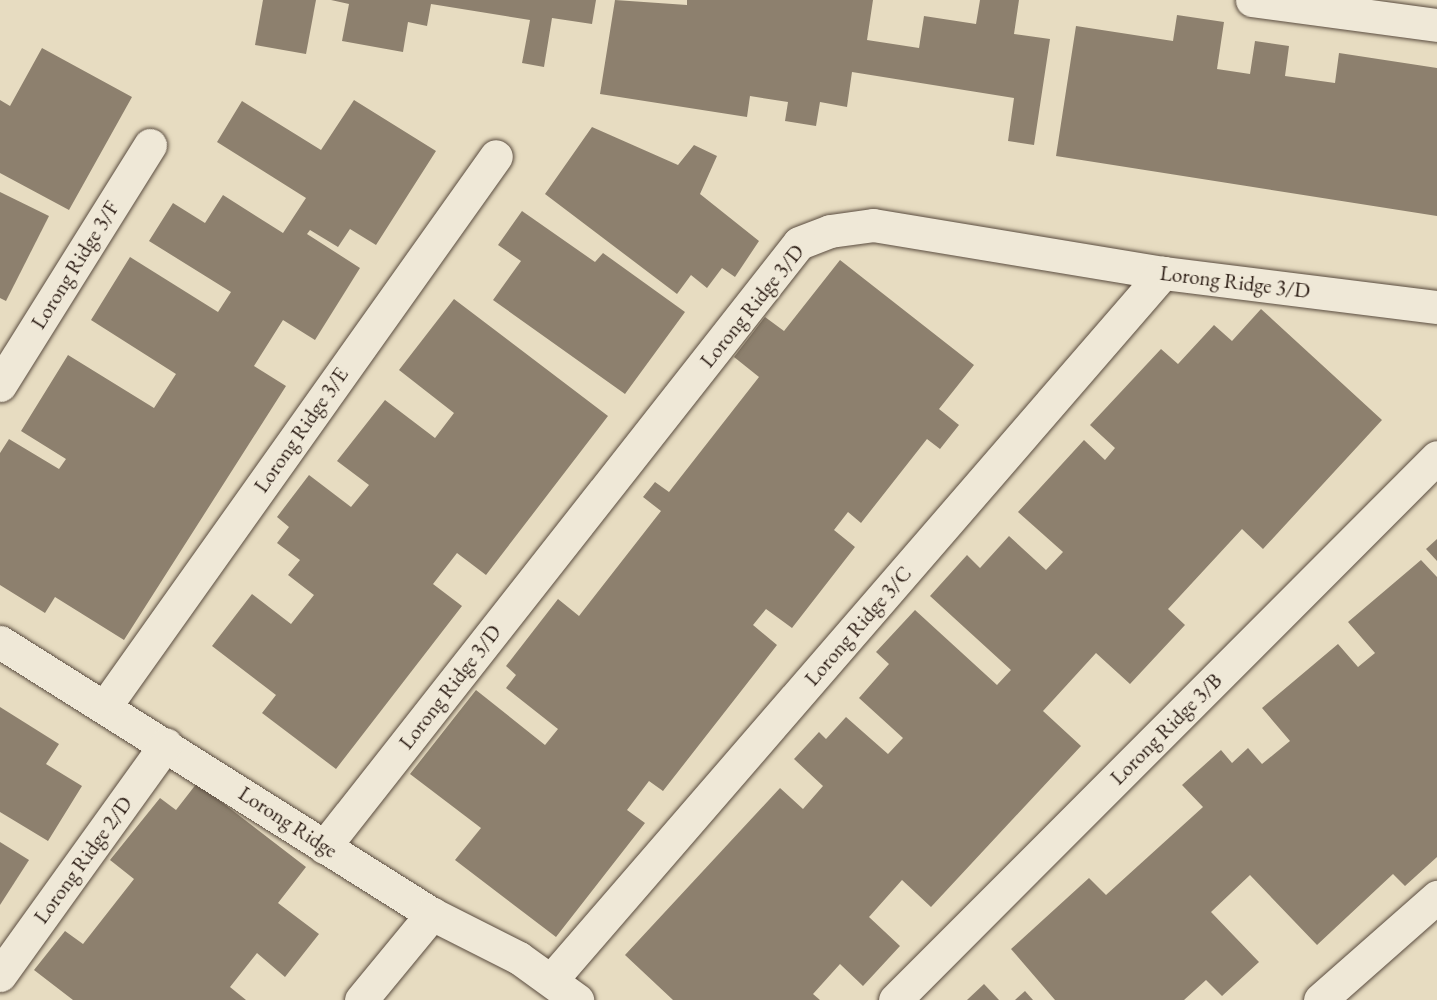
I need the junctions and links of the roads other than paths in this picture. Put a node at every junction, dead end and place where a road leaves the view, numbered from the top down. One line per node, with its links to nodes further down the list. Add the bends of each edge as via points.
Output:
1 (1252, 0): 2 (street)
2 (1437, 25)
3 (150, 145): 7 (street, Lorong Ridge 3/F)
4 (496, 156): 10 (street, Lorong Ridge 3/E)
5 (1163, 273): 6 (street, Lorong Ridge 3/D); 12 (street, Lorong Ridge 3/D, via 873,225 830,231 799,243); 16 (street, Lorong Ridge 3/C)
6 (1437, 307)
7 (0, 386)
8 (1437, 457): 18 (street, Lorong Ridge 3/B)
9 (0, 642): 10 (street, Lorong Ridge)
10 (106, 705): 11 (street, Lorong Ridge)
11 (166, 744): 12 (street, Lorong Ridge); 15 (street, Lorong Ridge 2/D)
12 (324, 847): 14 (street, Lorong Ridge)
13 (1437, 897): 19 (street)
14 (432, 914): 16 (street, Lorong Ridge); 17 (street)
15 (0, 975)
16 (565, 990)
17 (361, 1000)
18 (896, 1000)
19 (1320, 1000)

